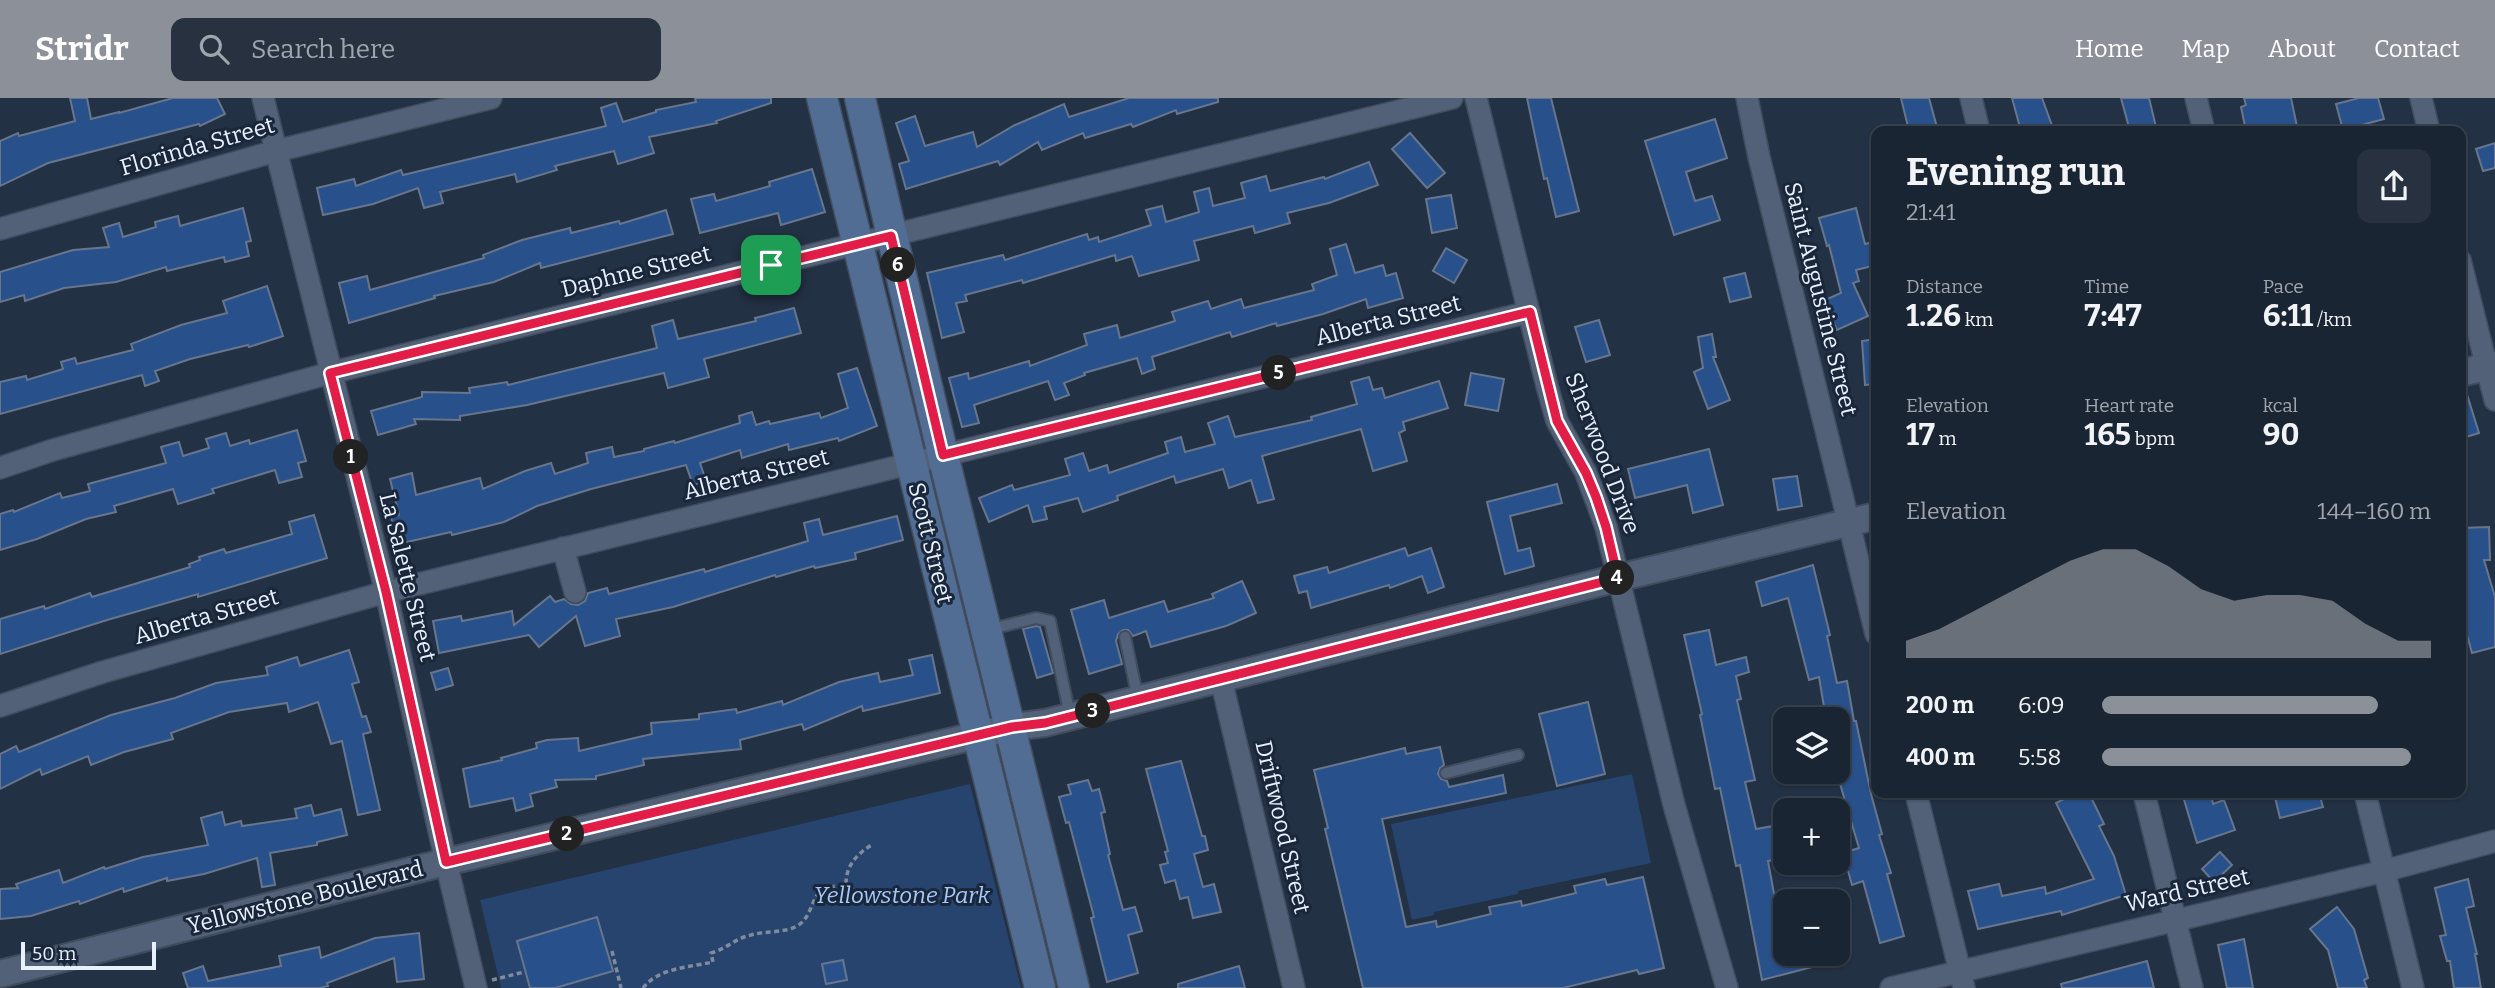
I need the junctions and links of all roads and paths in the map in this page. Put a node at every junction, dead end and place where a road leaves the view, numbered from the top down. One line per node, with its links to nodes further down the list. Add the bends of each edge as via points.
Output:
1 (263, 98): 14 (street, La Salette Street)
2 (491, 98): 14 (street, Florinda Street)
3 (822, 98): 17 (main road, Scott Street)
4 (860, 98): 16 (main road, Scott Street)
5 (1452, 98): 16 (street, Daphne Street)
6 (1476, 98): 19 (street, Sherwood Drive)
7 (1747, 98): 28 (street, Saint Augustine Street)
8 (1971, 98): 11 (street)
9 (2196, 98): 12 (street)
10 (2421, 98): 13 (street)
11 (1978, 126)
12 (2203, 126)
13 (2428, 126)
14 (276, 151): 15 (street, Florinda Street); 22 (street, La Salette Street)
15 (0, 229)
16 (891, 236): 17 (street, Daphne Street); 24 (main road, Scott Street)
17 (859, 244): 22 (street, Daphne Street); 25 (main road, Scott Street)
18 (2466, 281): 20 (street)
19 (1530, 312): 24 (street, Alberta Street); 30 (street, Sherwood Drive, via 1557,421 1596,497)
20 (2491, 366): 21 (street); 23 (street)
21 (2466, 372)
22 (330, 373): 26 (street, Daphne Street); 31 (street, La Salette Street)
23 (2495, 400)
24 (943, 455): 25 (street, Alberta Street); 34 (main road, Scott Street)
25 (911, 463): 29 (street, Alberta Street); 41 (main road, Scott Street)
26 (0, 468)
27 (1871, 517): 28 (street, Yellowstone Boulevard)
28 (1848, 523): 30 (street, Yellowstone Boulevard); 33 (street, Saint Augustine Street)
29 (563, 548): 31 (street, Alberta Street); 32 (street)
30 (1618, 578): 36 (street, Yellowstone Boulevard); 62 (street, Sherwood Drive, via 1674,805)
31 (386, 592): 38 (street, Alberta Street); 49 (street, La Salette Street)
32 (575, 592)
33 (1871, 614)
34 (987, 630): 39 (lane, via 1036,618 1050,621); 40 (main road, Scott Street)
35 (1125, 637): 37 (lane)
36 (1221, 679): 37 (street, Yellowstone Boulevard); 61 (street, Driftwood Street)
37 (1138, 699): 39 (street, Yellowstone Boulevard)
38 (0, 706)
39 (1070, 716): 40 (street, Yellowstone Boulevard)
40 (1012, 727): 41 (street, Yellowstone Boulevard); 60 (main road, Scott Street)
41 (980, 735): 49 (street, Yellowstone Boulevard); 59 (main road, Scott Street)
42 (1518, 755): 43 (lane)
43 (1446, 773)
44 (1917, 798): 55 (street)
45 (2145, 798): 51 (street)
46 (2366, 798): 50 (street)
47 (2495, 841): 50 (street, Ward Street)
48 (873, 844): 58 (path, via 855,856 846,884 823,889 810,914 796,927 750,935 712,953 713,962 665,972)
49 (446, 862): 54 (street, Yellowstone Boulevard); 56 (street, La Salette Street)
50 (2384, 871): 51 (street, Ward Street); 65 (street)
51 (2176, 919): 55 (street, Ward Street); 64 (street)
52 (612, 951): 57 (path)
53 (524, 972): 56 (path)
54 (0, 974)
55 (1962, 979): 63 (street, Ward Street)
56 (475, 986)
57 (621, 988)
58 (643, 988)
59 (1040, 988)
60 (1074, 988)
61 (1294, 988)
62 (1727, 988)
63 (1891, 988)
64 (2192, 988)
65 (2413, 988)

